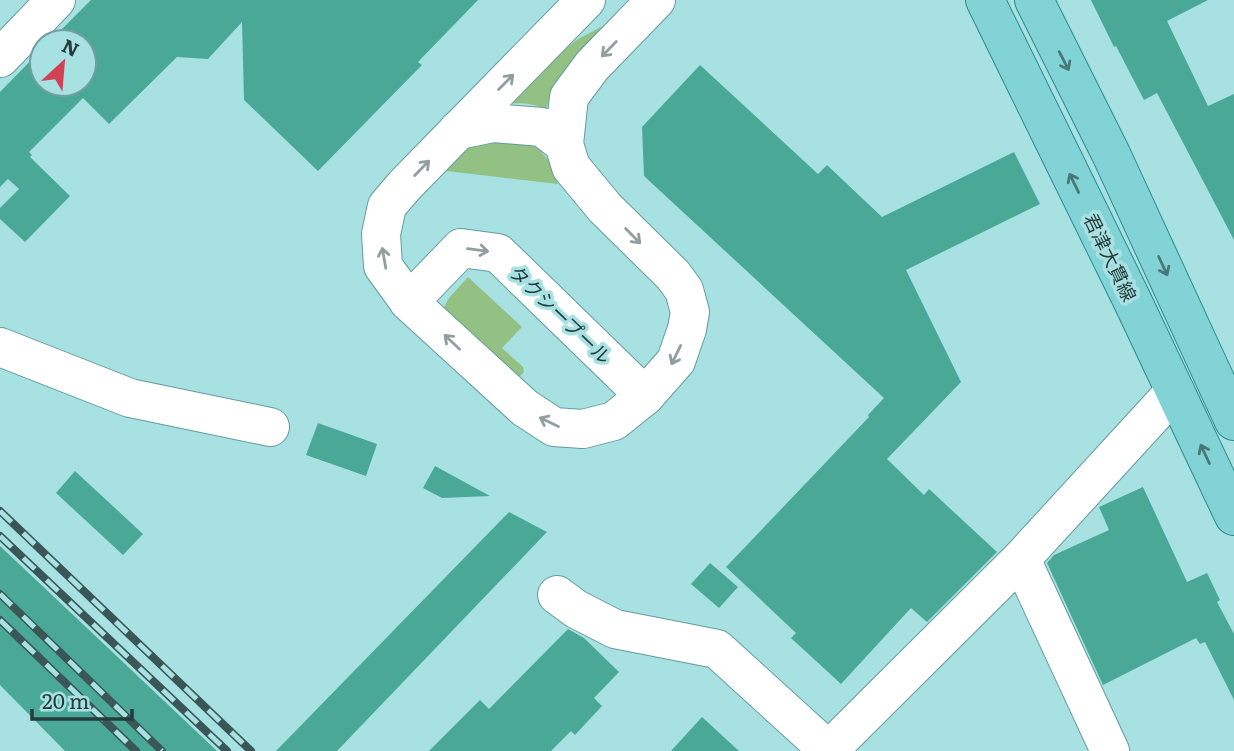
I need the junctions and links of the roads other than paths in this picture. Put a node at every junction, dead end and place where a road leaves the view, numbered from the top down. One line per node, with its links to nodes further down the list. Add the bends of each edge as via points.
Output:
1 (56, 0): 6 (street)
2 (586, 0): 7 (street, one-way to 2)
3 (656, 0): 8 (street, one-way to 8, via 592,66 569,97)
4 (985, 0): 11 (main road, 君津大貫線, one-way to 4)
5 (1034, 0): 13 (main road, one-way to 13)
6 (0, 58)
7 (458, 131): 8 (street, via 493,123 542,127); 9 (street, one-way to 7, via 383,266 380,234 387,206)
8 (564, 144): 12 (street, one-way to 12, via 571,167 684,290 690,312 676,361)
9 (409, 302): 12 (street, one-way to 9, via 614,421 583,429 554,427 524,408); 12 (street, タクシープール, one-way to 12, via 461,248 498,253)
10 (0, 347): 14 (street, via 130,398)
11 (1175, 391): 15 (main road, 君津大貫線, one-way to 11); 16 (street)
12 (645, 396)
13 (1234, 421)
14 (270, 427)
15 (1234, 516)
16 (1021, 559): 18 (street); 19 (street)
17 (557, 595): 18 (street, via 615,629 716,649)
18 (828, 751)
19 (1110, 751)

